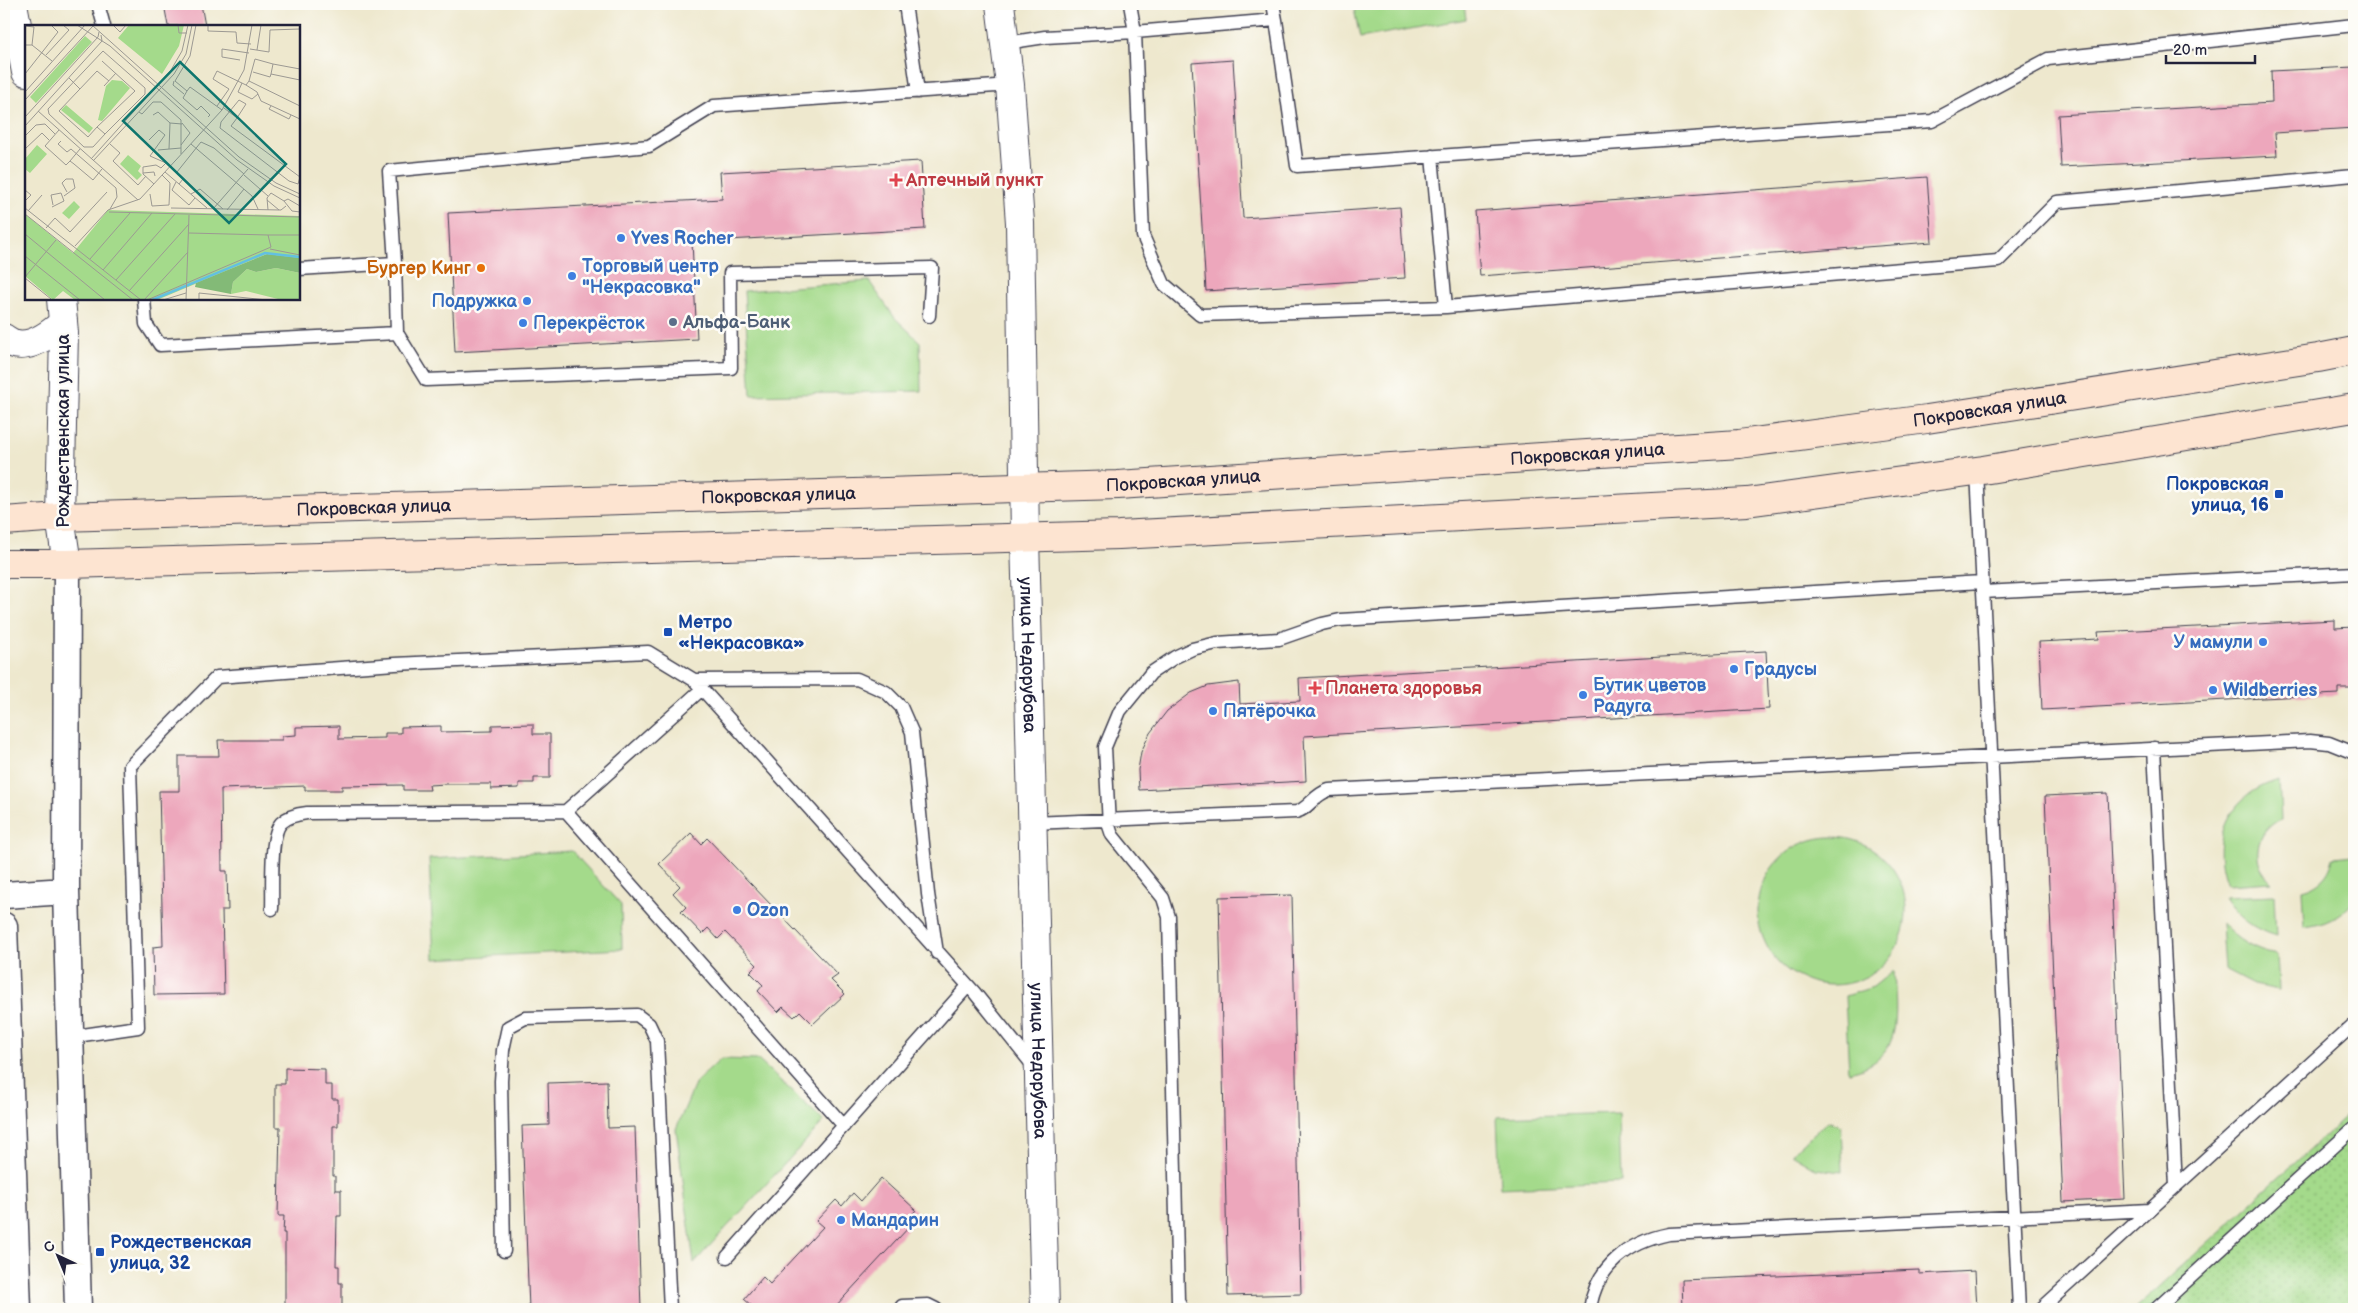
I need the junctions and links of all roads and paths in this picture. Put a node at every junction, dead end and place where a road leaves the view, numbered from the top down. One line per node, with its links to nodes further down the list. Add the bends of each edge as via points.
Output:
1 (13, 4): 12 (street)
2 (98, 4): 8 (lane)
3 (905, 4): 14 (lane)
4 (1000, 4): 11 (street, улица Недорубова)
5 (1130, 4): 10 (lane)
6 (1273, 4): 7 (lane)
7 (1276, 20): 10 (lane); 15 (lane, via 1297,166)
8 (104, 25)
9 (2354, 25): 15 (lane, via 2048,59 1932,121)
10 (1135, 32): 11 (lane, via 1045,37); 20 (lane, via 1143,236 1164,284 1200,315)
11 (1007, 43): 13 (street, улица Недорубова)
12 (25, 67)
13 (1010, 85): 14 (lane); 28 (street, улица Недорубова, via 1020,223)
14 (918, 92): 17 (lane, via 714,106 649,146 389,171)
15 (1432, 156): 20 (lane)
16 (2354, 175): 20 (lane, via 2057,202 1998,261)
17 (395, 262): 18 (lane); 23 (lane)
18 (300, 269)
19 (144, 300): 23 (lane, via 146,324 160,345)
20 (1446, 307)
21 (62, 311): 24 (street, via 47,337 31,344 9,343); 29 (street, Рождественская улица)
22 (929, 316): 23 (lane, via 932,268 730,272 731,368 426,380)
23 (397, 334)
24 (4, 338)
25 (2354, 350): 28 (main road, Покровская улица, via 2308,360 1928,419 1739,444 1118,485)
26 (2354, 408): 27 (main road)
27 (1976, 471): 31 (main road, via 1747,502 1120,535); 35 (lane)
28 (1024, 487): 29 (main road, Покровская улица); 31 (street, улица Недорубова)
29 (60, 517): 30 (main road, Покровская улица); 33 (street, Рождественская улица)
30 (4, 520)
31 (1025, 537): 33 (main road); 42 (street, улица Недорубова)
32 (4, 564): 33 (main road)
33 (66, 564): 43 (street)
34 (2354, 573): 35 (lane)
35 (1982, 587): 39 (lane); 41 (lane, via 1340,620 1279,639 1217,643 1192,649 1151,673 1112,726 1105,747)
36 (698, 684): 40 (lane); 47 (lane); 47 (lane, via 856,678 886,692 901,707 912,732); 50 (lane, via 648,652 396,664 217,677 130,766 138,1027)
37 (2154, 748): 38 (lane, via 2310,741 2329,743); 39 (lane); 55 (lane)
38 (2354, 753)
39 (1991, 757): 41 (lane, via 1329,790 1296,812); 57 (lane)
40 (566, 811): 45 (lane, via 293,815 281,823 275,837); 53 (lane)
41 (1109, 819): 42 (lane); 66 (lane, via 1115,839 1163,898 1169,917 1178,1301)
42 (1032, 823): 52 (street, улица Недорубова)
43 (66, 891): 44 (street); 50 (street)
44 (4, 894)
45 (272, 909)
46 (4, 926): 51 (street)
47 (937, 953): 48 (lane)
48 (968, 986): 52 (lane); 53 (lane)
49 (2354, 1024): 55 (lane)
50 (69, 1036): 61 (street)
51 (6, 1044): 60 (street)
52 (1038, 1072): 65 (street, улица Недорубова)
53 (844, 1126): 59 (lane)
54 (2354, 1128): 70 (lane)
55 (2176, 1186): 56 (lane)
56 (2150, 1210): 57 (lane); 69 (lane)
57 (2013, 1216): 67 (lane, via 1653,1238 1628,1249 1611,1264 1596,1286); 68 (lane)
58 (504, 1251): 62 (lane, via 501,1081 508,1027 525,1018 636,1014 650,1024 657,1041)
59 (726, 1258)
60 (18, 1309)
61 (78, 1309)
62 (670, 1309)
63 (900, 1309): 64 (lane, via 902,1306 928,1305)
64 (936, 1309)
65 (1045, 1309)
66 (1182, 1309)
67 (1590, 1309)
68 (2018, 1309)
69 (2041, 1309)
70 (2156, 1309)

